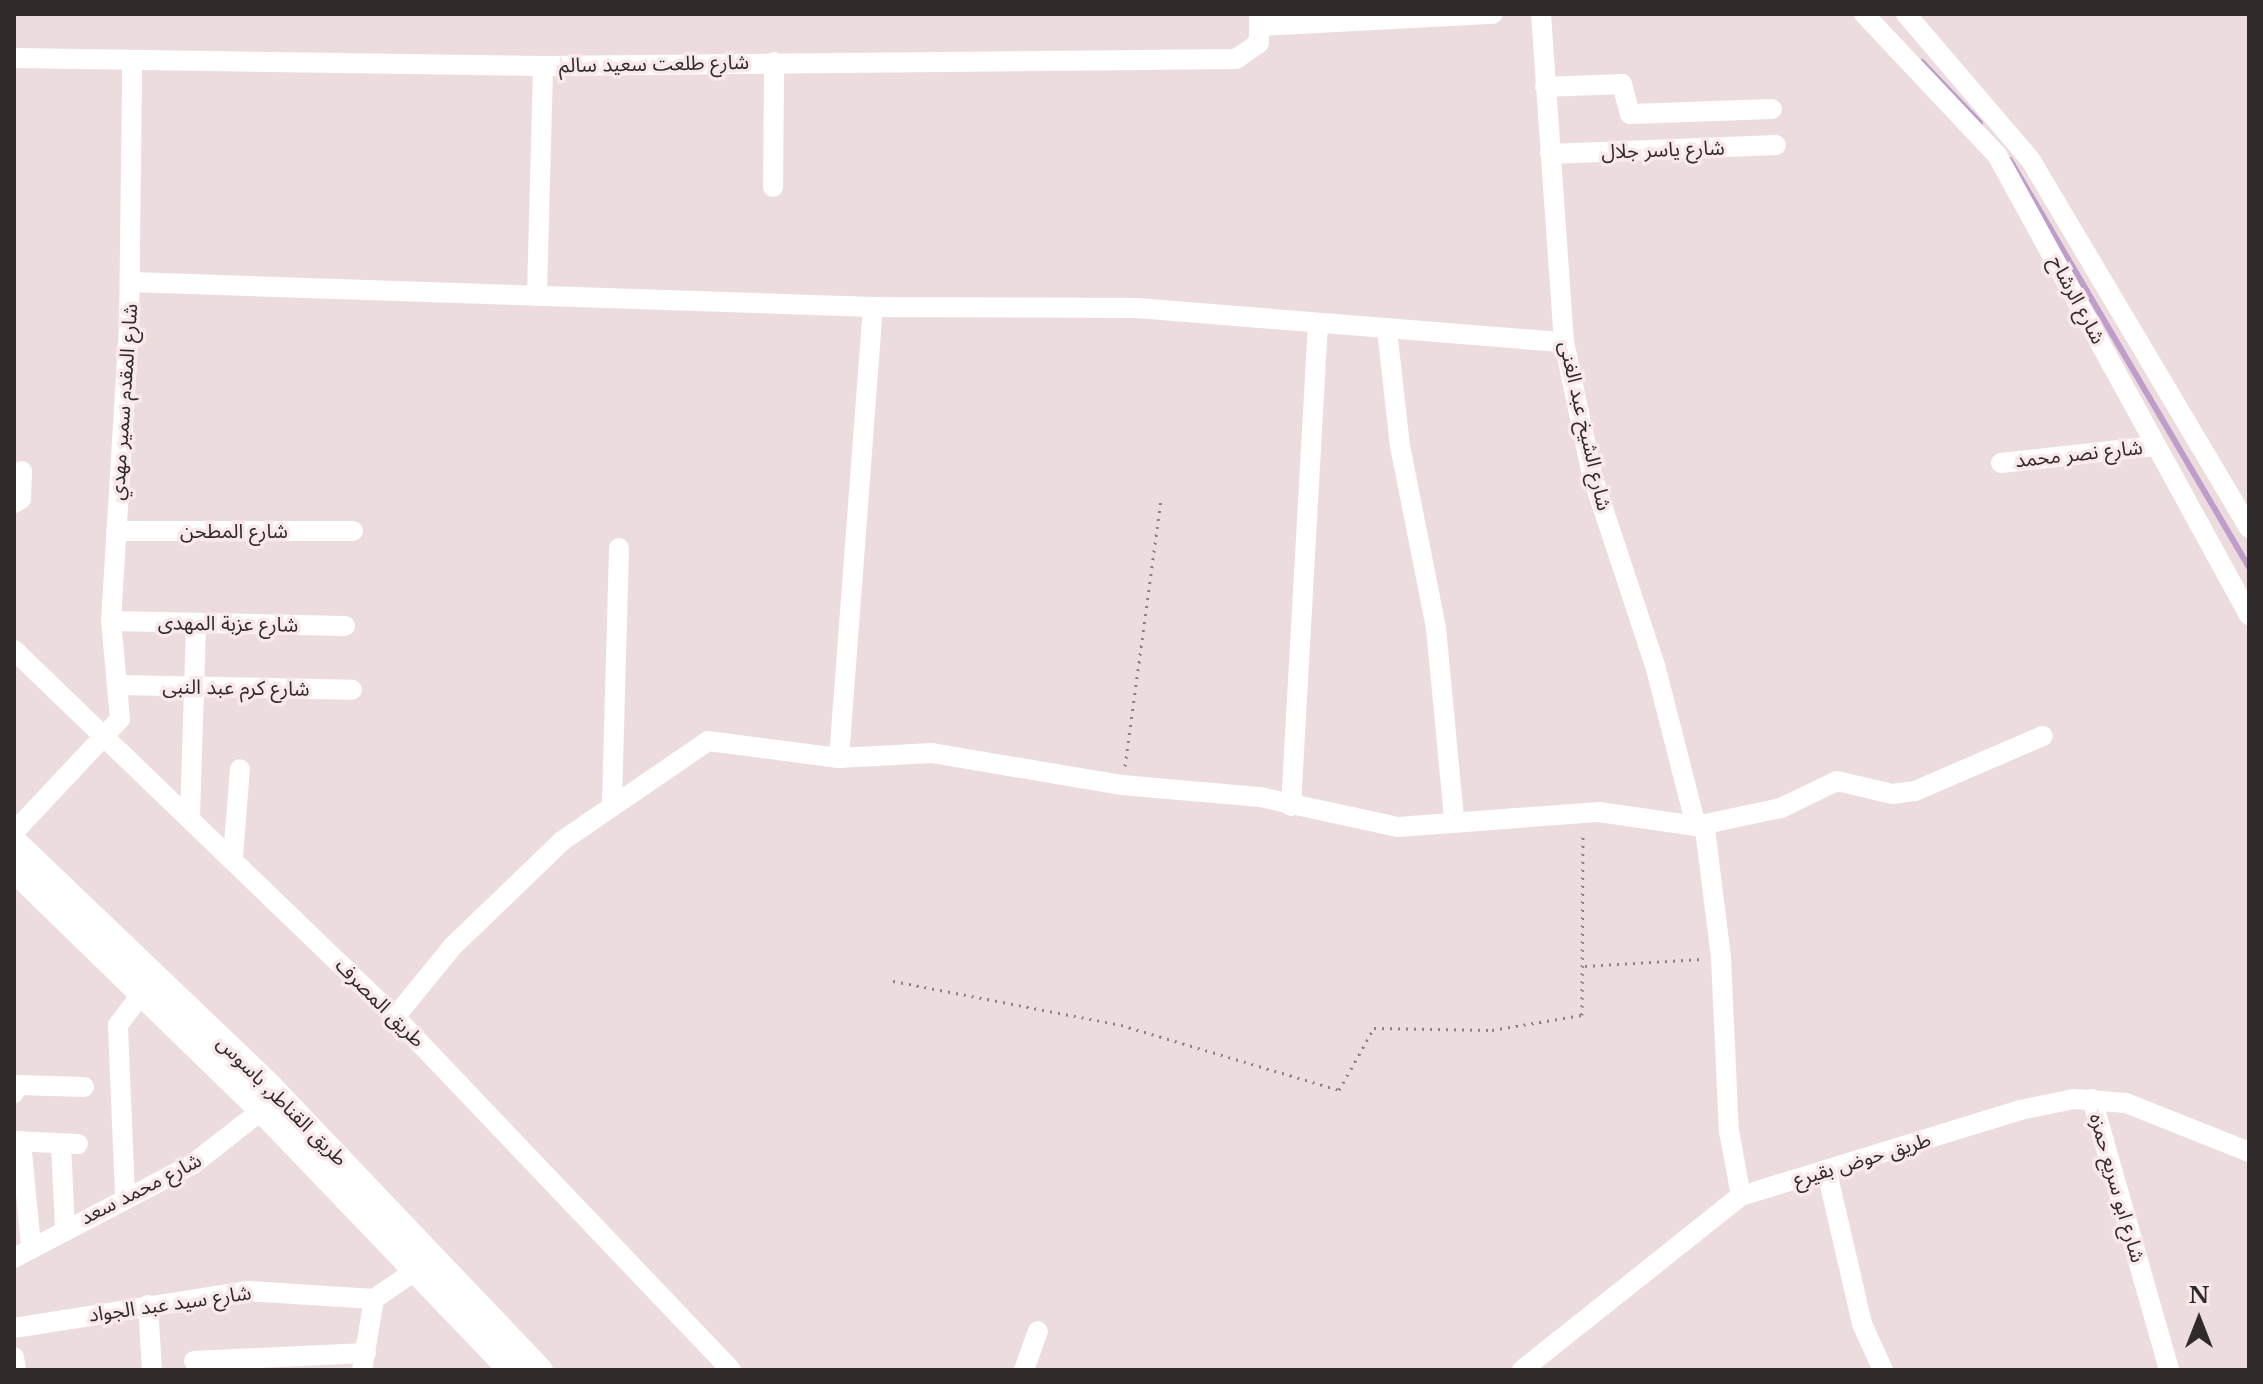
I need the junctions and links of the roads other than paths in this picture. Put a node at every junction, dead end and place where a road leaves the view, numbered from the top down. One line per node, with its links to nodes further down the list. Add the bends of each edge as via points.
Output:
1 (1493, 14): 5 (street)
2 (1541, 14): 10 (street, شارع الشيخ عبد الغنى)
3 (1864, 14): 21 (street, شارع الرشاح, via 1997,155)
4 (1906, 14): 25 (street, شارع الرشاح, via 2012,132)
5 (1260, 20): 7 (street, شارع طلعت سعيد سالم, via 1254,51 1236,59)
6 (14, 58): 8 (street, شارع طلعت سعيد سالم)
7 (774, 62): 9 (street, شارع طلعت سعيد سالم); 14 (street)
8 (132, 65): 9 (street, شارع طلعت سعيد سالم); 15 (street, شارع المقدم سمير مهدي)
9 (543, 66): 16 (street)
10 (1545, 87): 11 (street, via 1622,84 1630,114); 13 (street, شارع الشيخ عبد الغنى)
11 (1772, 109)
12 (1776, 145): 13 (street, شارع ياسر جلال)
13 (1550, 154): 20 (street, شارع الشيخ عبد الغنى)
14 (773, 187)
15 (131, 282): 16 (street); 26 (street, شارع المقدم سمير مهدي)
16 (537, 296): 17 (street)
17 (873, 307): 18 (street, via 1137,308); 39 (street)
18 (1318, 326): 19 (street); 42 (street)
19 (1387, 330): 20 (street); 44 (street, via 1400,446 1436,628)
20 (1564, 342): 45 (street, شارع الشيخ عبد الغنى, via 1592,475 1655,665)
21 (2156, 446): 22 (street, شارع نصر محمد); 29 (street, شارع الرشاح)
22 (2001, 463)
23 (22, 471): 24 (street)
24 (14, 503)
25 (2249, 528)
26 (116, 531): 27 (street, شارع المطحن); 30 (street, شارع المقدم سمير مهدي)
27 (353, 531)
28 (619, 548): 41 (street)
29 (2249, 615)
30 (111, 621): 31 (street, شارع عزبة المهدى); 34 (street, شارع المقدم سمير مهدي)
31 (196, 623): 32 (street, شارع عزبة المهدى); 35 (street)
32 (345, 626)
33 (14, 650): 37 (street, طريق المصرف)
34 (120, 685): 35 (street, شارع كرم عبد النبى); 37 (street, شارع المقدم سمير مهدي, via 120,719)
35 (197, 687): 36 (street, شارع كرم عبد النبى); 43 (street)
36 (352, 690)
37 (110, 736): 43 (street, طريق المصرف); 46 (street)
38 (2043, 736): 45 (street, via 1915,791 1893,794 1837,781 1781,808)
39 (839, 758): 41 (street, via 708,741); 42 (street, via 932,753 1122,785 1190,787)
40 (240, 769): 48 (street)
41 (612, 800): 51 (street, via 511,888)
42 (1291, 806): 44 (street, via 1398,827)
43 (190, 817): 48 (street, طريق المصرف)
44 (1454, 819): 45 (street, via 1583,813)
45 (1696, 826): 60 (street, شارع الشيخ عبد الغنى, via 1705,829 1721,958 1729,1131)
46 (14, 832)
47 (14, 842): 74 (main road, طريق القناطر, باسوس, via 271,1088)
48 (233, 857): 51 (street, طريق المصرف)
49 (14, 869): 50 (main road, طريق القناطر, باسوس)
50 (143, 992): 55 (main road, طريق القناطر, باسوس); 59 (street, via 118,1025)
51 (395, 1017): 75 (street, طريق المصرف)
52 (84, 1087): 53 (street, via 18,1085)
53 (14, 1093)
54 (2092, 1099): 57 (street, طريق حوض بقيرع, via 2154,1110); 58 (street, طريق حوض بقيرع, via 2020,1110); 79 (street, شارع ابو سريع حمزه)
55 (262, 1110): 59 (street, شارع محمد سعد, via 211,1153); 63 (main road, طريق القناطر, باسوس)
56 (18, 1141): 61 (street, via 69,1144); 62 (street)
57 (2249, 1152)
58 (1827, 1172): 60 (street, طريق حوض بقيرع); 78 (street, via 1858,1310)
59 (125, 1194): 61 (street, شارع محمد سعد)
60 (1741, 1196): 77 (street, طريق حوض بقيرع)
61 (65, 1228): 62 (street, شارع محمد سعد)
62 (23, 1253)
63 (416, 1270): 64 (street); 73 (main road, طريق القناطر, باسوس)
64 (374, 1299): 65 (street, شارع سيد عبد الجواد, via 271,1290); 70 (street)
65 (148, 1305): 66 (street, شارع سيد عبد الجواد); 72 (street)
66 (14, 1328)
67 (1038, 1331): 76 (street)
68 (14, 1357): 71 (street)
69 (194, 1361): 70 (street)
70 (364, 1362)
71 (16, 1370)
72 (152, 1370)
73 (511, 1370)
74 (540, 1370)
75 (731, 1370)
76 (1024, 1370)
77 (1522, 1370)
78 (1883, 1370)
79 (2169, 1370)

